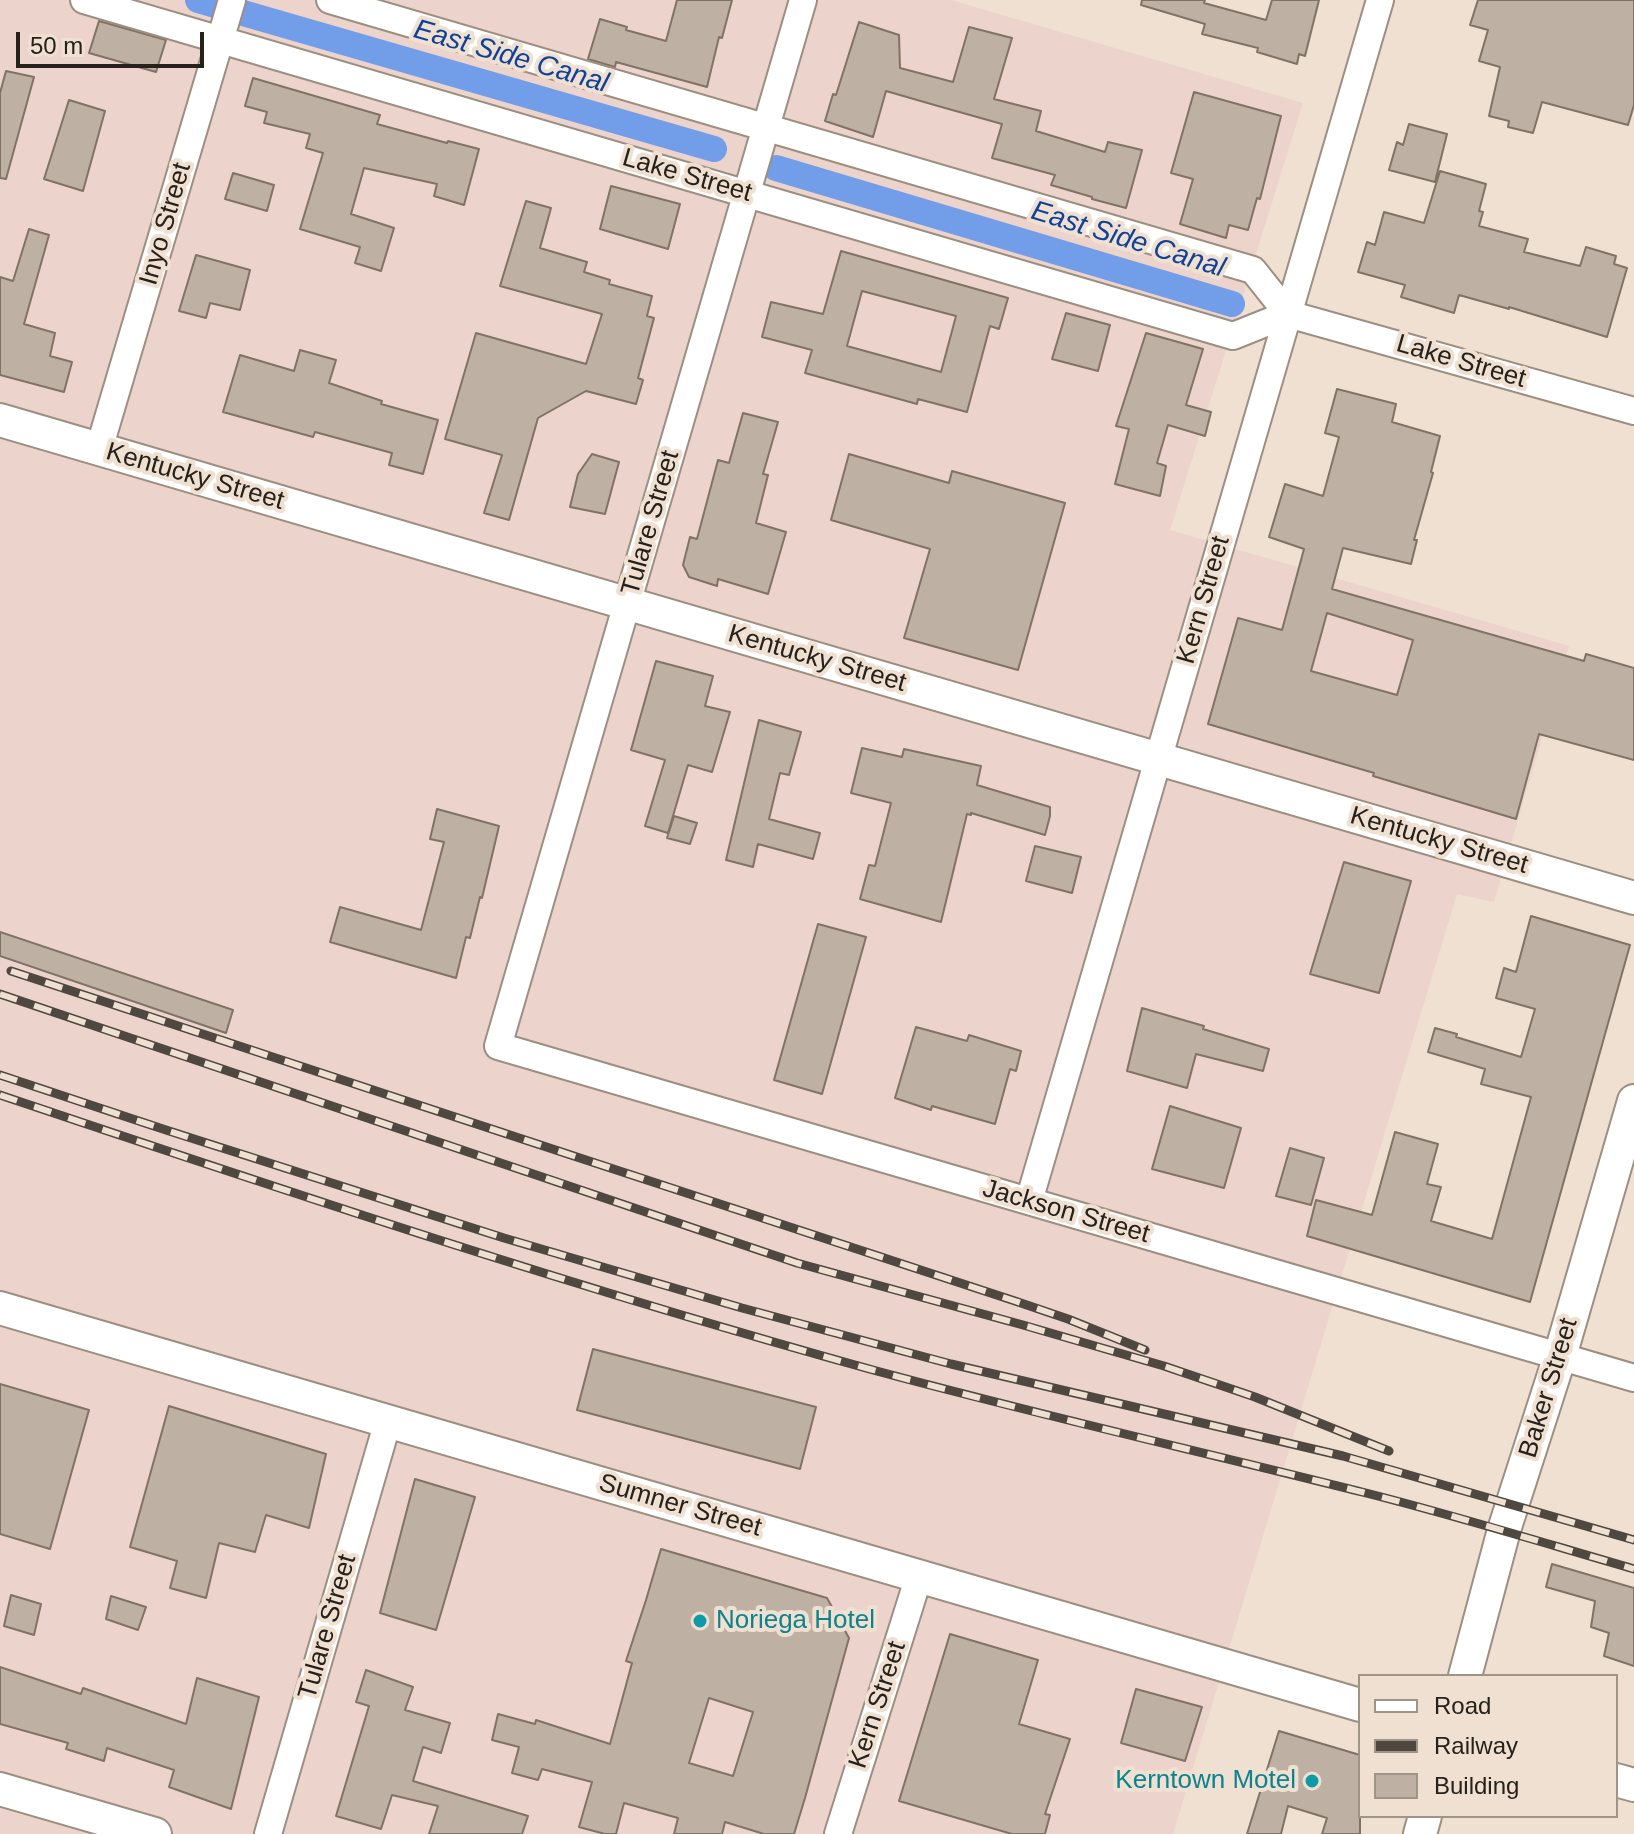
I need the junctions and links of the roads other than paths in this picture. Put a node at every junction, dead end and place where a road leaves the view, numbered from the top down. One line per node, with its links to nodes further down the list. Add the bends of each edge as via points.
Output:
1 (84, 0): 6 (street, Lake Street)
2 (232, 0): 6 (street, Inyo Street)
3 (330, 0): 7 (street)
4 (803, 0): 7 (street, Tulare Street)
5 (1380, 0): 9 (street, Kern Street)
6 (220, 40): 8 (street, Lake Street); 12 (street, Inyo Street)
7 (766, 127): 8 (street, Tulare Street); 9 (street, via 1253,270)
8 (747, 194): 9 (street, Lake Street, via 1233,336); 13 (street, Tulare Street)
9 (1288, 314): 10 (street, Lake Street); 14 (street, Kern Street)
10 (1634, 411)
11 (0, 420): 12 (street, Kentucky Street)
12 (99, 449): 13 (street, Kentucky Street)
13 (627, 603): 14 (street, Kentucky Street); 16 (street, Tulare Street)
14 (1158, 758): 15 (street, Kentucky Street); 18 (street, Kern Street)
15 (1634, 898)
16 (498, 1046): 18 (street, Jackson Street)
17 (1634, 1101): 20 (street, Baker Street)
18 (1029, 1201): 20 (street, Jackson Street)
19 (0, 1308): 22 (street, Sumner Street)
20 (1560, 1356): 21 (street, Jackson Street); 24 (street, Baker Street, via 1504,1530)
21 (1634, 1378)
22 (388, 1421): 23 (street, Sumner Street); 28 (street, Tulare Street)
23 (919, 1576): 25 (street, Sumner Street); 29 (street, Kern Street)
24 (1466, 1674)
25 (1358, 1704)
26 (0, 1789): 27 (street)
27 (155, 1834)
28 (268, 1834)
29 (838, 1834)

